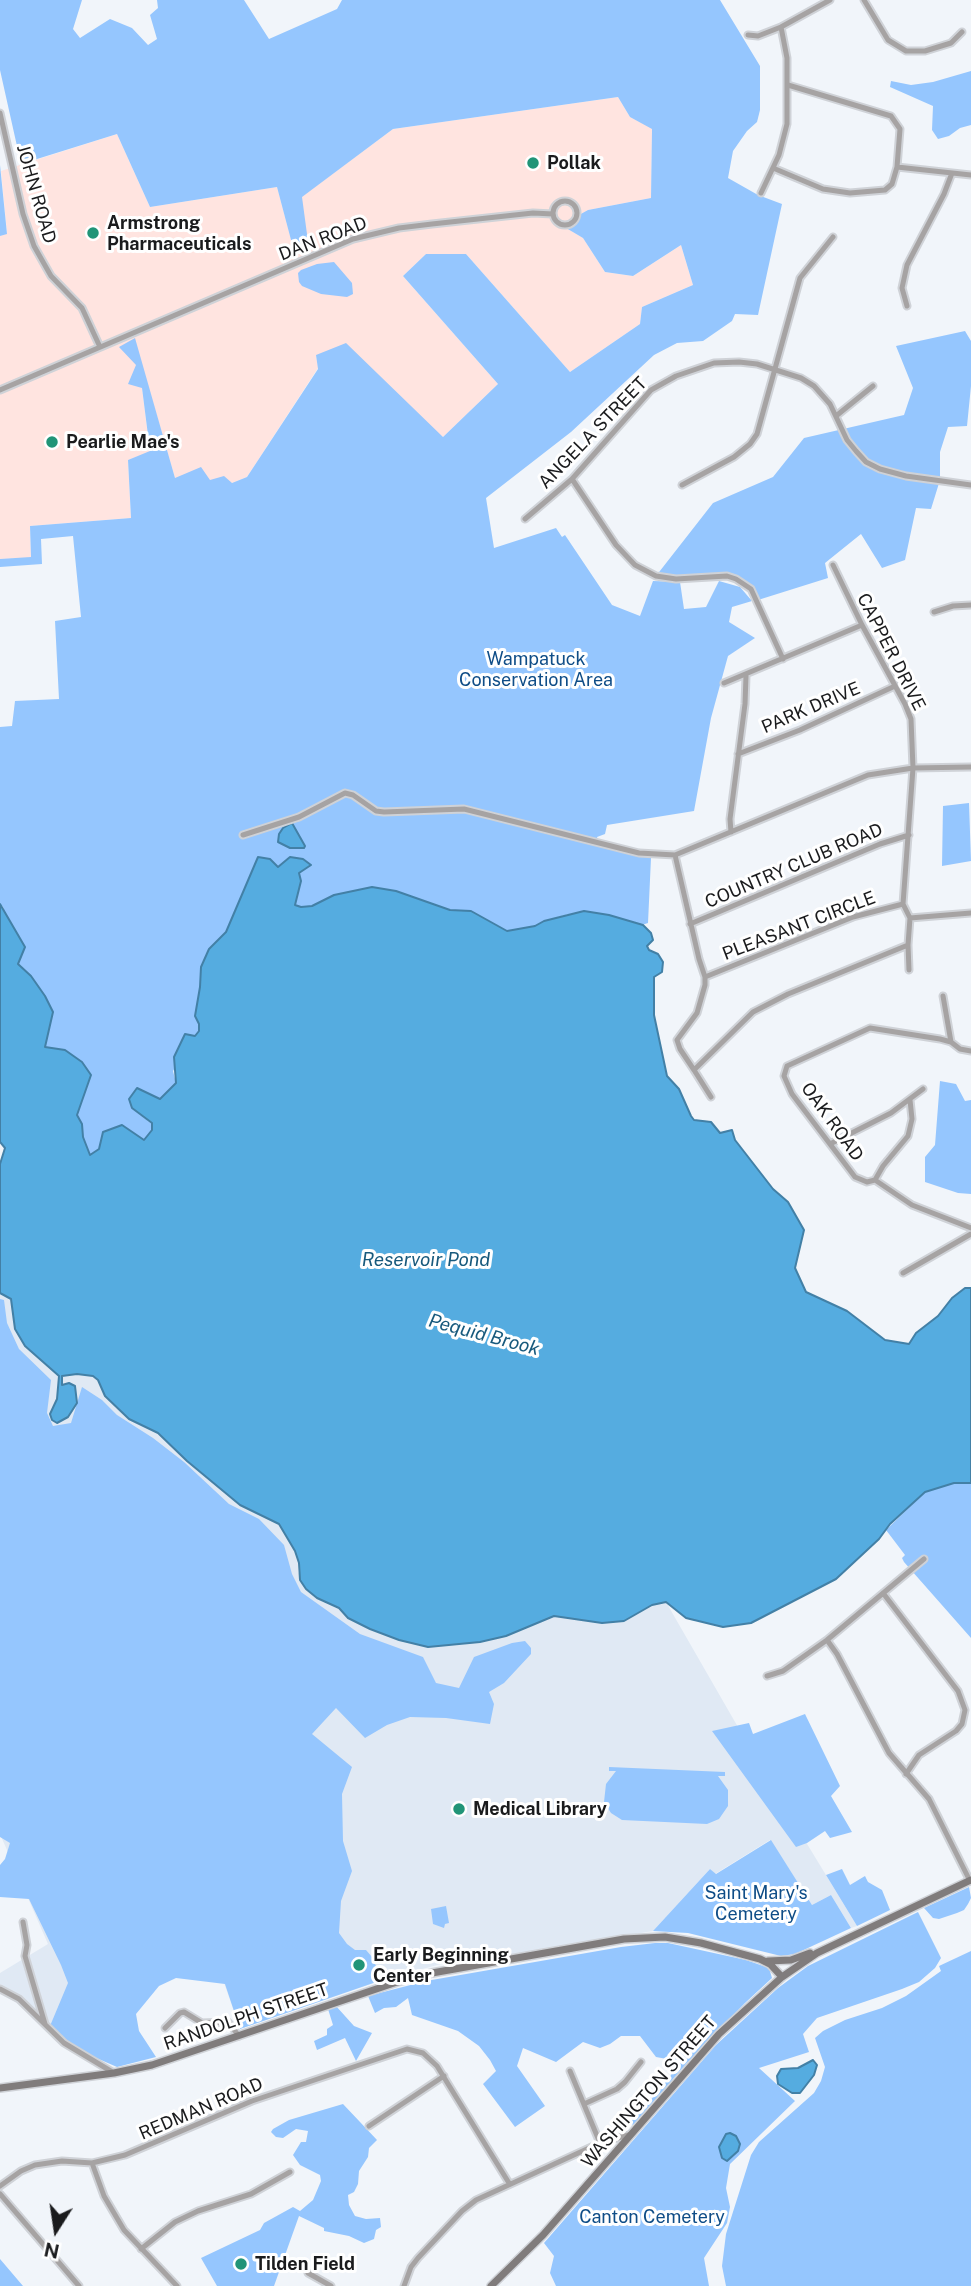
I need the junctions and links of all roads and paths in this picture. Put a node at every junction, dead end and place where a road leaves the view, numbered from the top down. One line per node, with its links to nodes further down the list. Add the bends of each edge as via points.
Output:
1 (864, 0): 4 (street, via 888,40 906,51 951,43)
2 (826, 1): 3 (street)
3 (780, 27): 5 (street); 6 (street, via 788,58)
4 (962, 32)
5 (748, 35)
6 (788, 85): 8 (street, via 891,116 900,129); 9 (street, via 787,124)
7 (0, 114): 16 (street, JOHN ROAD, via 34,246 51,275 82,308)
8 (897, 167): 9 (street, via 885,190 850,193 824,189); 10 (street)
9 (773, 168): 12 (street)
10 (952, 173): 11 (street); 15 (street, via 908,263 902,288)
11 (971, 175)
12 (761, 193)
13 (553, 214): 13 (street, DAN ROAD, via 557,222 568,225 577,218 578,210 565,200); 16 (street, DAN ROAD, via 369,234)
14 (833, 237): 17 (street, via 800,278)
15 (907, 306)
16 (100, 347): 19 (street, DAN ROAD)
17 (775, 368): 20 (street, ANGELA STREET, via 814,386); 21 (street, ANGELA STREET, via 714,363 667,380 641,398); 22 (street, via 761,422 750,444)
18 (873, 386): 20 (street)
19 (0, 390)
20 (836, 416): 23 (street, ANGELA STREET, via 847,440 873,466 906,476)
21 (572, 480): 24 (street, ANGELA STREET); 29 (street, via 635,565 664,578 727,576 751,589)
22 (682, 485)
23 (971, 485)
24 (524, 519)
25 (833, 565): 28 (street, CAPPER DRIVE)
26 (971, 605): 27 (street)
27 (933, 612)
28 (862, 625): 29 (street); 32 (street, CAPPER DRIVE)
29 (783, 659): 30 (street)
30 (746, 676): 31 (street); 33 (street)
31 (724, 683)
32 (895, 686): 33 (street, PARK DRIVE); 35 (street, CAPPER DRIVE, via 911,719)
33 (738, 754): 36 (street)
34 (971, 767): 35 (street)
35 (913, 768): 36 (street, via 868,775); 38 (street, CAPPER DRIVE)
36 (732, 832): 39 (street)
37 (243, 835): 39 (street, via 299,817 345,793 376,811 464,809 624,850)
38 (909, 835): 40 (street, CAPPER DRIVE); 44 (street, COUNTRY CLUB ROAD)
39 (675, 855): 44 (street, PLEASANT CIRCLE)
40 (905, 879): 41 (street, PLEASANT CIRCLE)
41 (904, 904): 43 (street, PLEASANT CIRCLE); 47 (street, PLEASANT CIRCLE, via 853,917)
42 (971, 912): 43 (street)
43 (910, 918): 45 (street, PLEASANT CIRCLE)
44 (691, 924): 47 (street, PLEASANT CIRCLE)
45 (908, 945): 46 (street, PLEASANT CIRCLE); 51 (street, via 763,1006)
46 (909, 970)
47 (705, 977): 51 (street, PLEASANT CIRCLE, via 697,1013 677,1040)
48 (943, 996): 49 (street)
49 (951, 1042): 50 (street, OAK ROAD); 55 (street, OAK ROAD, via 870,1028 787,1066 784,1076 792,1094)
50 (971, 1051)
51 (694, 1070): 53 (street, PLEASANT CIRCLE)
52 (923, 1089): 54 (street)
53 (711, 1097)
54 (910, 1100): 55 (street); 56 (street, via 908,1136)
55 (830, 1144): 56 (street, OAK ROAD, via 855,1177)
56 (875, 1180): 57 (street, OAK ROAD, via 912,1205)
57 (971, 1231): 58 (street)
58 (903, 1273)
59 (924, 1559): 60 (street)
60 (883, 1593): 61 (street); 63 (street, via 958,1691 965,1710 956,1731 919,1755)
61 (827, 1640): 62 (street, via 783,1671); 63 (street, via 888,1753)
62 (767, 1676)
63 (906, 1773): 64 (street, via 929,1799)
64 (970, 1880): 66 (main road, WASHINGTON STREET)
65 (23, 1922): 71 (street, via 25,1956)
66 (847, 1939): 68 (main road, WASHINGTON STREET, via 791,1960); 69 (main road, WASHINGTON STREET)
67 (760, 1959): 68 (main road, WASHINGTON STREET); 69 (main road, RANDOLPH STREET); 73 (main road, RANDOLPH STREET, via 676,1938 624,1940 397,1982)
68 (771, 1961): 69 (main road, via 782,1965)
69 (785, 1975): 81 (main road, WASHINGTON STREET, via 719,2034)
70 (0, 1989): 71 (street, via 19,1999)
71 (45, 2026): 76 (street, via 77,2053)
72 (165, 2028): 73 (street, via 184,2012 202,2023 228,2022)
73 (239, 2036): 76 (main road, RANDOLPH STREET)
74 (641, 2062): 79 (street, via 617,2089)
75 (570, 2071): 79 (street)
76 (114, 2074): 78 (main road, RANDOLPH STREET)
77 (444, 2076): 80 (street); 83 (street, REDMAN ROAD, via 431,2058 414,2049 394,2052 252,2101 147,2147); 85 (street)
78 (0, 2088)
79 (584, 2104): 82 (street)
80 (369, 2126)
81 (632, 2134): 82 (street); 94 (main road, WASHINGTON STREET)
82 (600, 2143): 85 (street)
83 (92, 2163): 86 (street, REDMAN ROAD, via 35,2165); 88 (street, via 111,2211)
84 (290, 2172): 88 (street, via 251,2194 175,2222)
85 (509, 2183): 93 (street, via 462,2211 411,2267)
86 (0, 2186)
87 (0, 2194): 90 (street)
88 (141, 2249): 91 (street)
89 (308, 2273): 92 (street)
90 (79, 2286)
91 (177, 2286)
92 (331, 2286)
93 (404, 2286)
94 (491, 2286)

